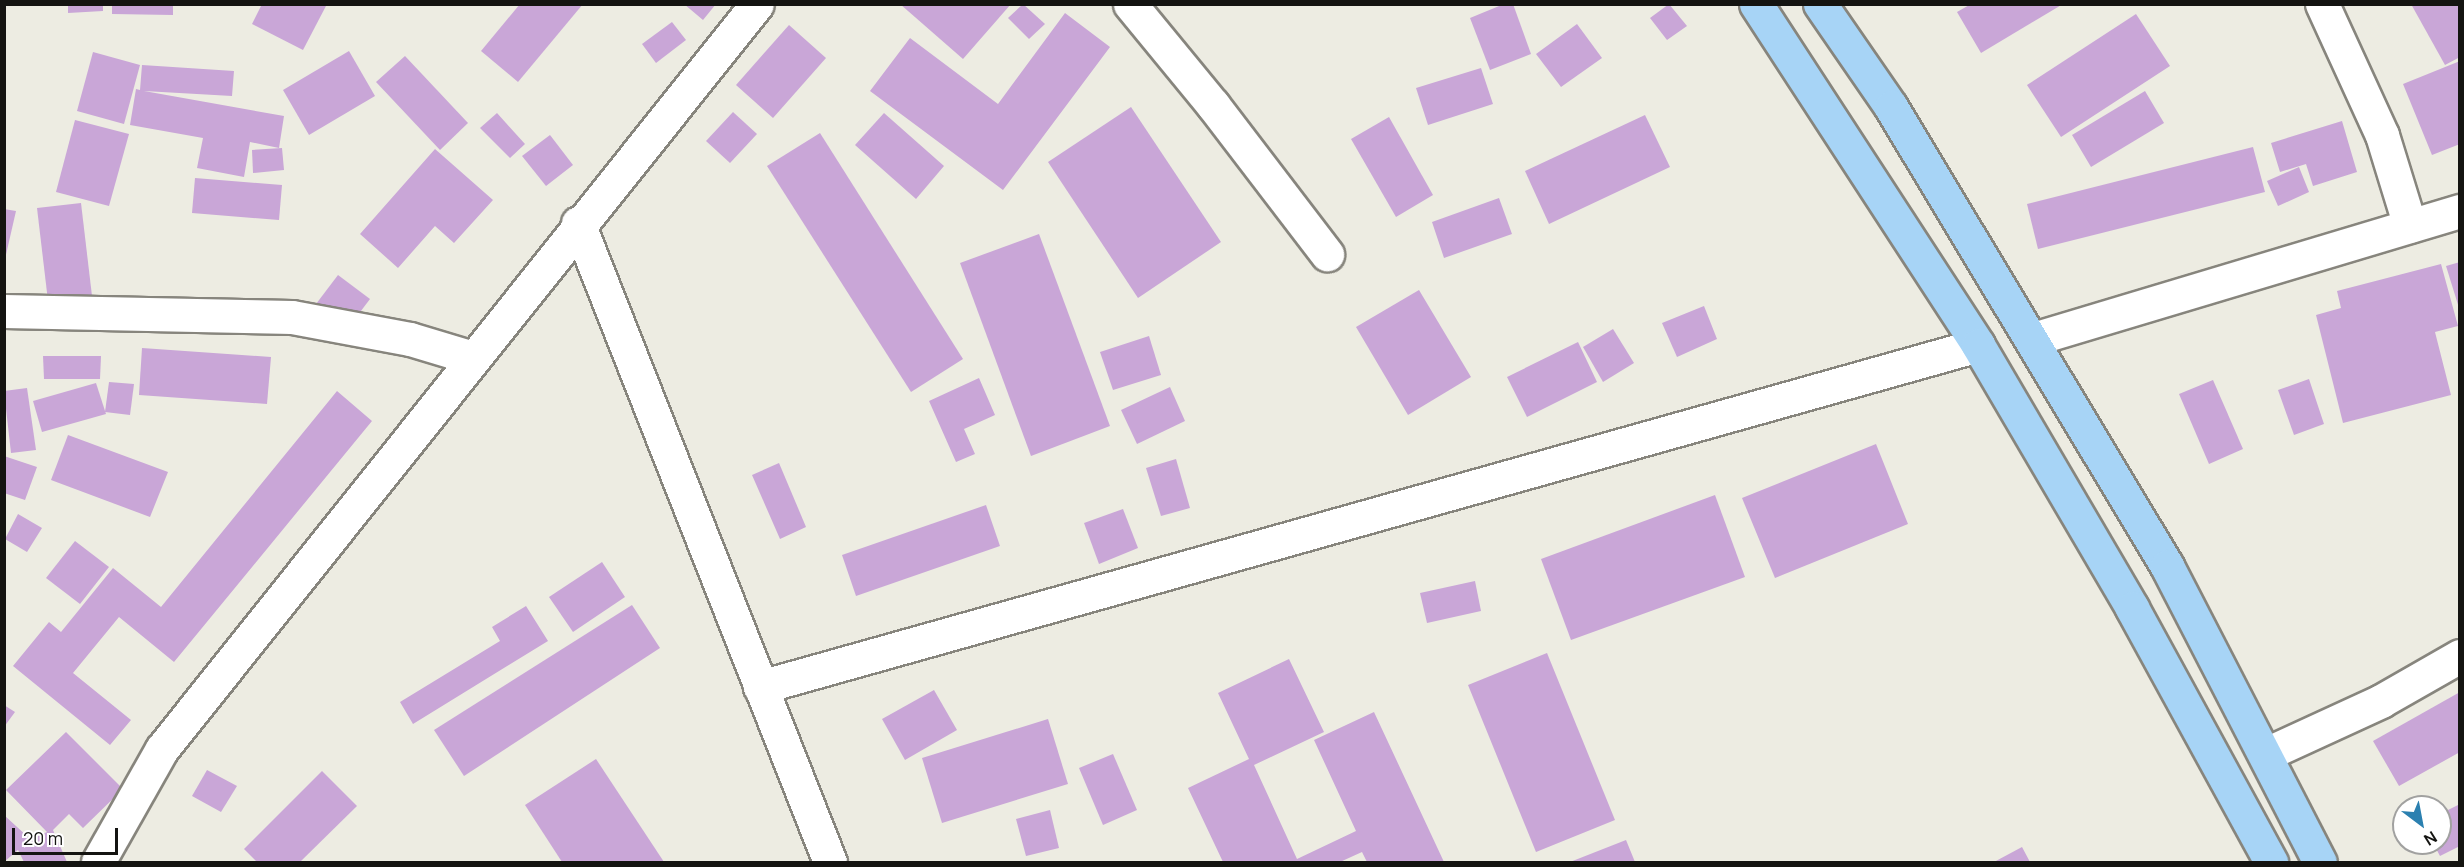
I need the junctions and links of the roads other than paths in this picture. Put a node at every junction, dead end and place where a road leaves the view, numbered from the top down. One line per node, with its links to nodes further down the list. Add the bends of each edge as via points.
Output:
1 (757, 4): 7 (street)
2 (1130, 4): 9 (street)
3 (1756, 4): 12 (highway)
4 (1820, 4): 11 (highway, via 1891,107)
5 (2322, 4): 8 (street, via 2382,135)
6 (2460, 211): 8 (street)
7 (579, 223): 13 (street); 15 (street)
8 (2410, 226): 11 (street)
9 (1328, 254)
10 (5, 314): 13 (street, via 292,317 410,339)
11 (2032, 339): 16 (highway, via 2167,566)
12 (1978, 345): 15 (street); 19 (highway, via 2132,608)
13 (472, 358): 17 (street, via 162,749)
14 (2460, 656): 16 (street, via 2381,701)
15 (760, 687): 18 (street)
16 (2266, 753): 20 (highway)
17 (98, 862)
18 (830, 862)
19 (2271, 862)
20 (2320, 862)

